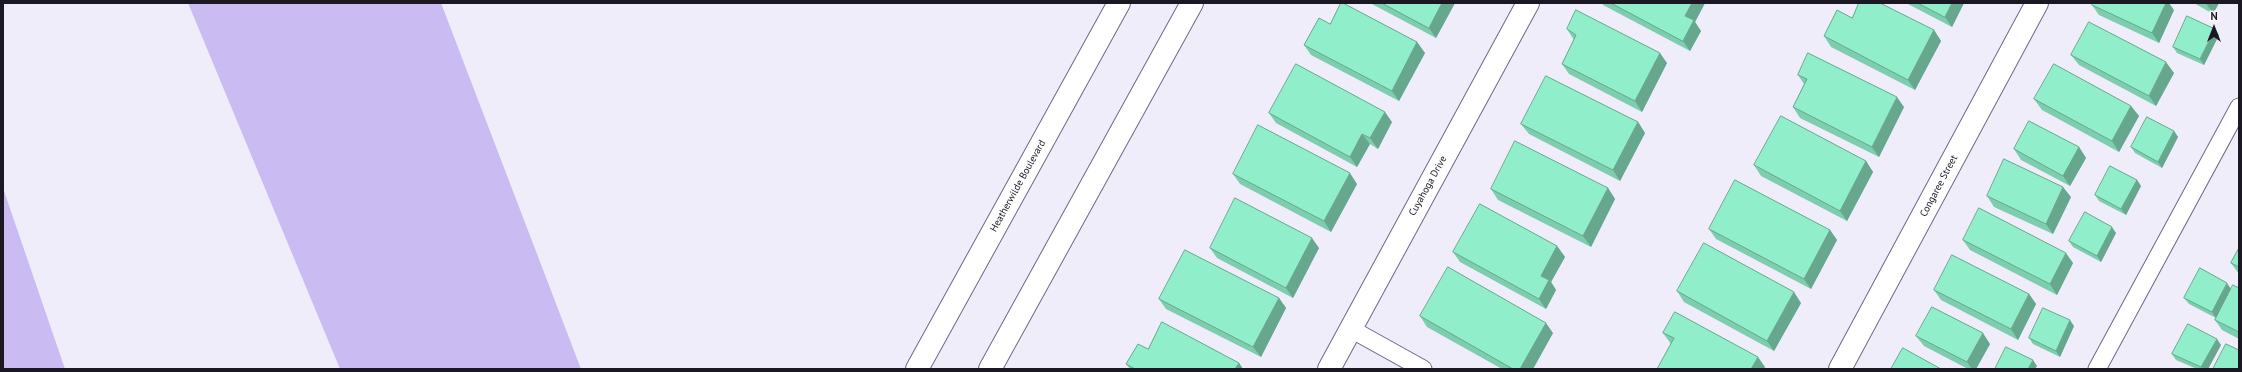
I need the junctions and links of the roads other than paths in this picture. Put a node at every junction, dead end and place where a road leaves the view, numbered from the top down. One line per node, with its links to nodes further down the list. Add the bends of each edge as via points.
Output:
1 (1119, 3): 7 (main road, Heatherwilde Boulevard)
2 (1192, 3): 8 (main road)
3 (1528, 3): 6 (main road, Cuyahoga Drive)
4 (2037, 3): 11 (main road, Congaree Street)
5 (2239, 107): 12 (lane)
6 (1351, 329): 9 (main road, Cuyahoga Drive); 10 (lane)
7 (917, 369)
8 (990, 369)
9 (1329, 369)
10 (1423, 369)
11 (1840, 369)
12 (2097, 369)

